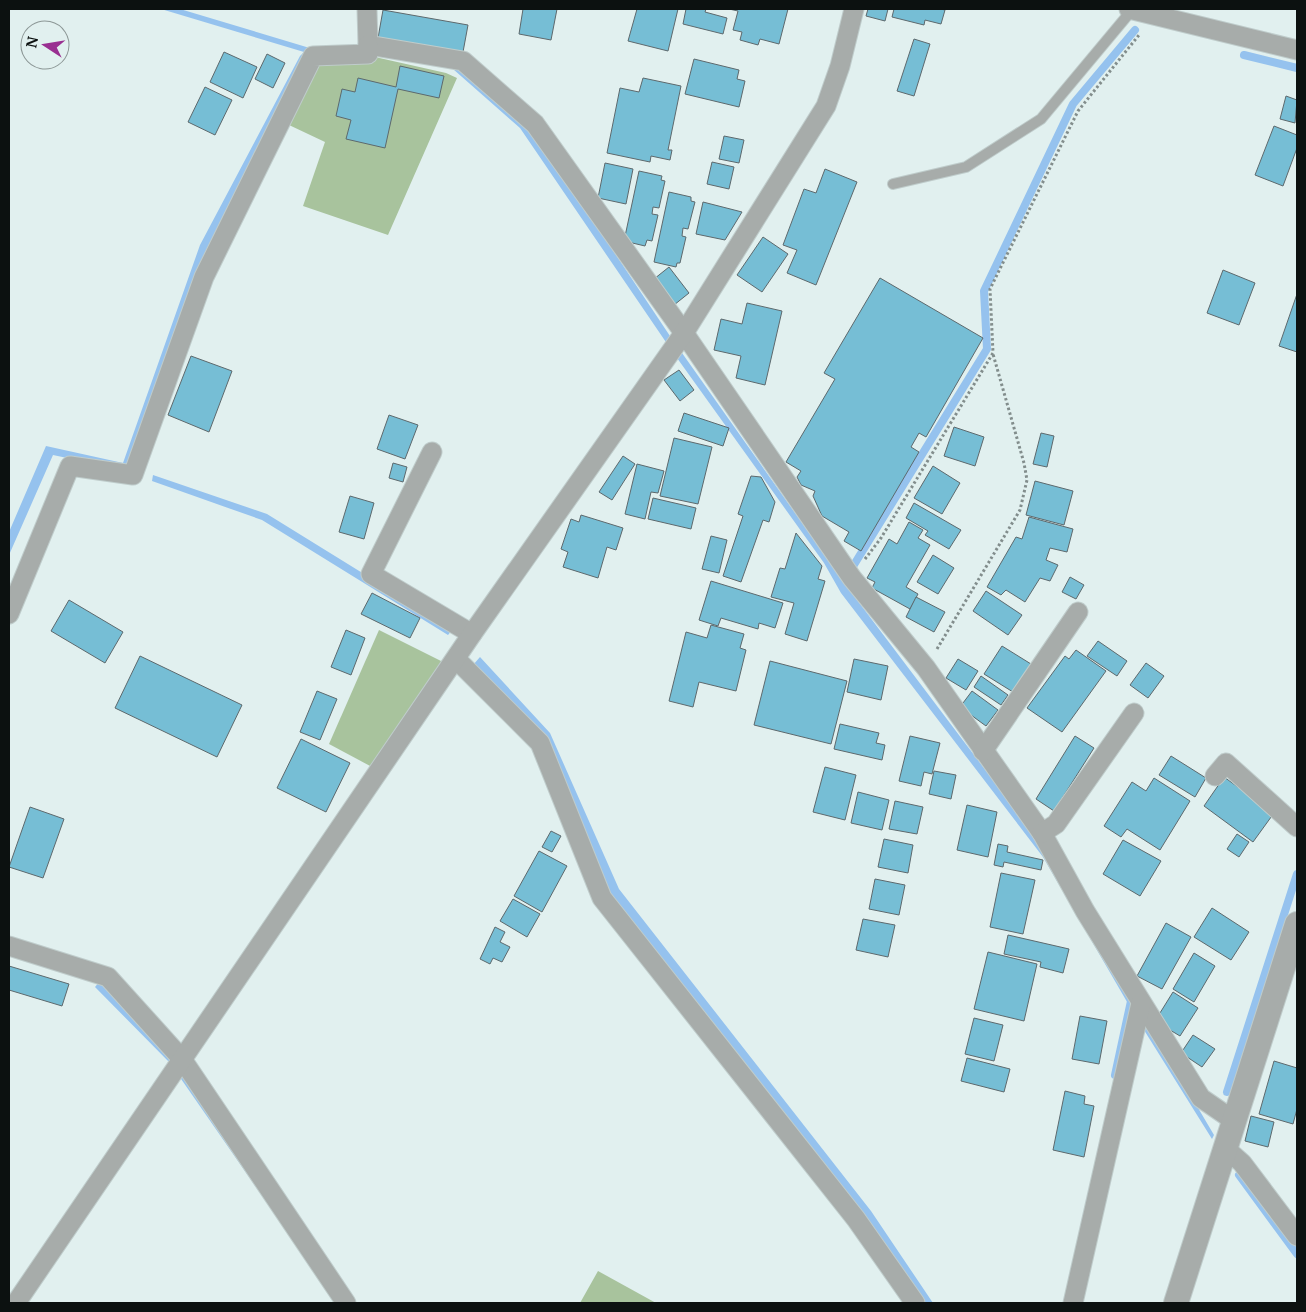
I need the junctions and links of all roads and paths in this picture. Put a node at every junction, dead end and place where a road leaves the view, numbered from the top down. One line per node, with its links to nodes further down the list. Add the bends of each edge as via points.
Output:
1 (367, 9): 5 (street)
2 (854, 9): 8 (street, via 826,106)
3 (1130, 9): 4 (street); 7 (lane, via 1041,119 966,166)
4 (1166, 13): 6 (street); 9 (path, via 1148,24 1078,110 990,289)
5 (368, 45): 8 (street, via 463,61 535,124); 13 (street, via 368,54 313,56 204,278 133,475 70,466)
6 (1297, 50)
7 (893, 184)
8 (684, 333): 11 (street); 14 (street)
9 (993, 353): 11 (path, via 881,538); 16 (path, via 1027,480 1020,510)
10 (432, 452): 14 (street, via 371,574)
11 (852, 578): 16 (street)
12 (1078, 612): 18 (street)
13 (9, 614)
14 (472, 634): 15 (street)
15 (456, 659): 25 (street); 31 (street, via 540,743 602,898 856,1219)
16 (926, 668): 18 (street)
17 (1134, 712): 21 (street, via 1056,824)
18 (983, 751): 21 (street)
19 (1215, 776): 20 (street, via 1226,763)
20 (1297, 828)
21 (1042, 833): 24 (street)
22 (1297, 924): 26 (street)
23 (9, 946): 25 (street, via 108,977)
24 (1140, 1006): 26 (street, via 1201,1098); 32 (street)
25 (182, 1059): 29 (street); 30 (street)
26 (1233, 1120): 27 (street)
27 (1224, 1148): 28 (street, via 1242,1163); 33 (street)
28 (1297, 1236)
29 (16, 1303)
30 (346, 1303)
31 (915, 1303)
32 (1073, 1303)
33 (1176, 1303)

